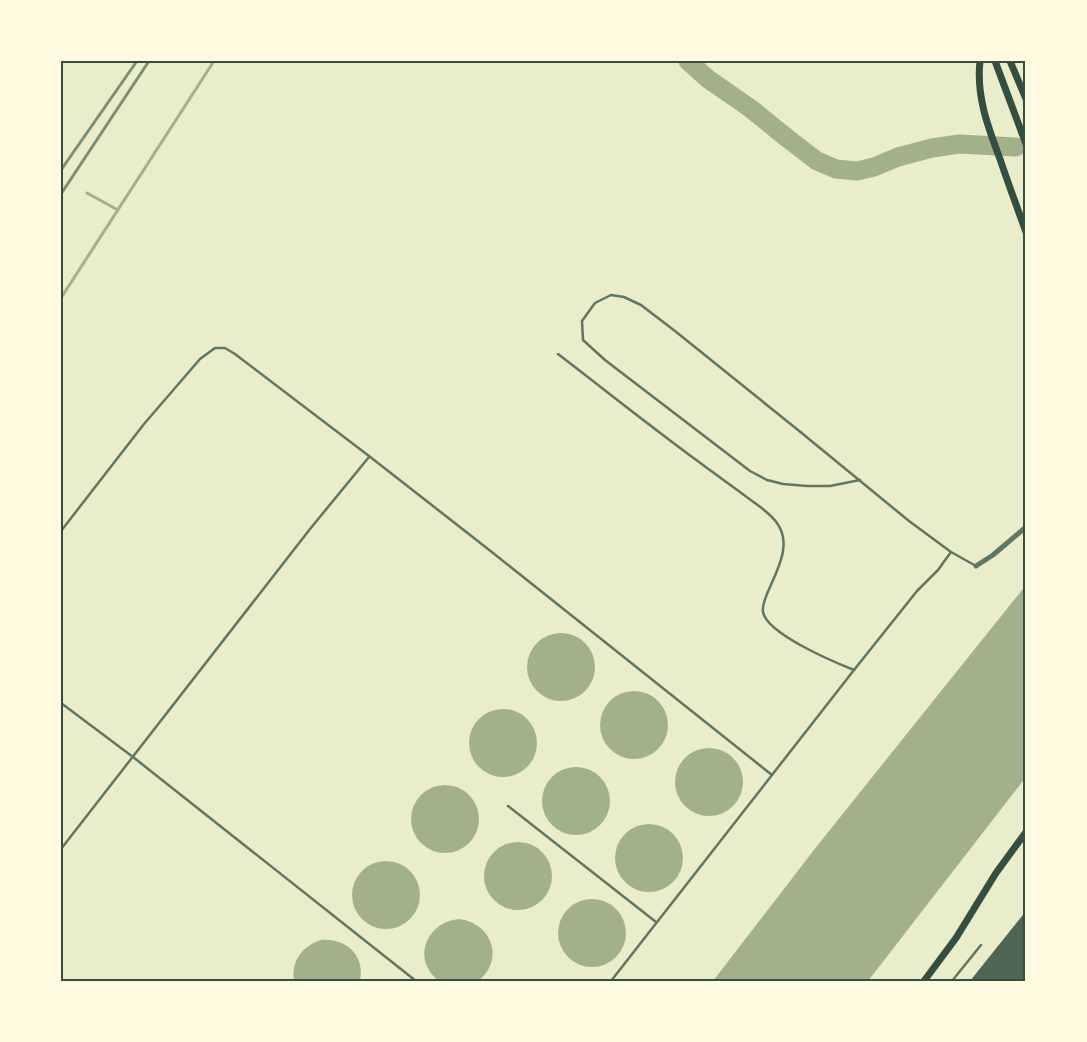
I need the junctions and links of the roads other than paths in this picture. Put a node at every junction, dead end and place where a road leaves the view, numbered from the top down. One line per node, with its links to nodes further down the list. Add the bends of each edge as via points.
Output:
1 (980, 61): 6 (main road, via 980,98)
2 (995, 61): 5 (main road)
3 (1010, 61): 4 (main road)
4 (1026, 99)
5 (1026, 144)
6 (1026, 232)
7 (558, 354): 14 (lane, via 777,523 784,546 763,613 778,631 795,642)
8 (369, 456): 11 (lane, via 235,354 225,348 215,348 200,359 144,424); 16 (lane); 17 (lane)
9 (860, 480): 9 (lane, via 830,486 807,486 767,480 750,471 605,360 583,340 582,321 595,303 611,295 641,305); 12 (lane)
10 (1026, 527): 13 (street)
11 (61, 532)
12 (951, 552): 13 (lane); 14 (lane)
13 (976, 566)
14 (854, 670): 17 (lane)
15 (61, 704): 16 (lane)
16 (132, 757): 20 (lane); 23 (lane)
17 (772, 775): 21 (lane)
18 (508, 806): 21 (lane)
19 (1026, 832): 25 (main road)
20 (61, 849)
21 (656, 922): 24 (lane)
22 (981, 945): 26 (lane)
23 (416, 981)
24 (611, 981)
25 (924, 981)
26 (952, 981)

